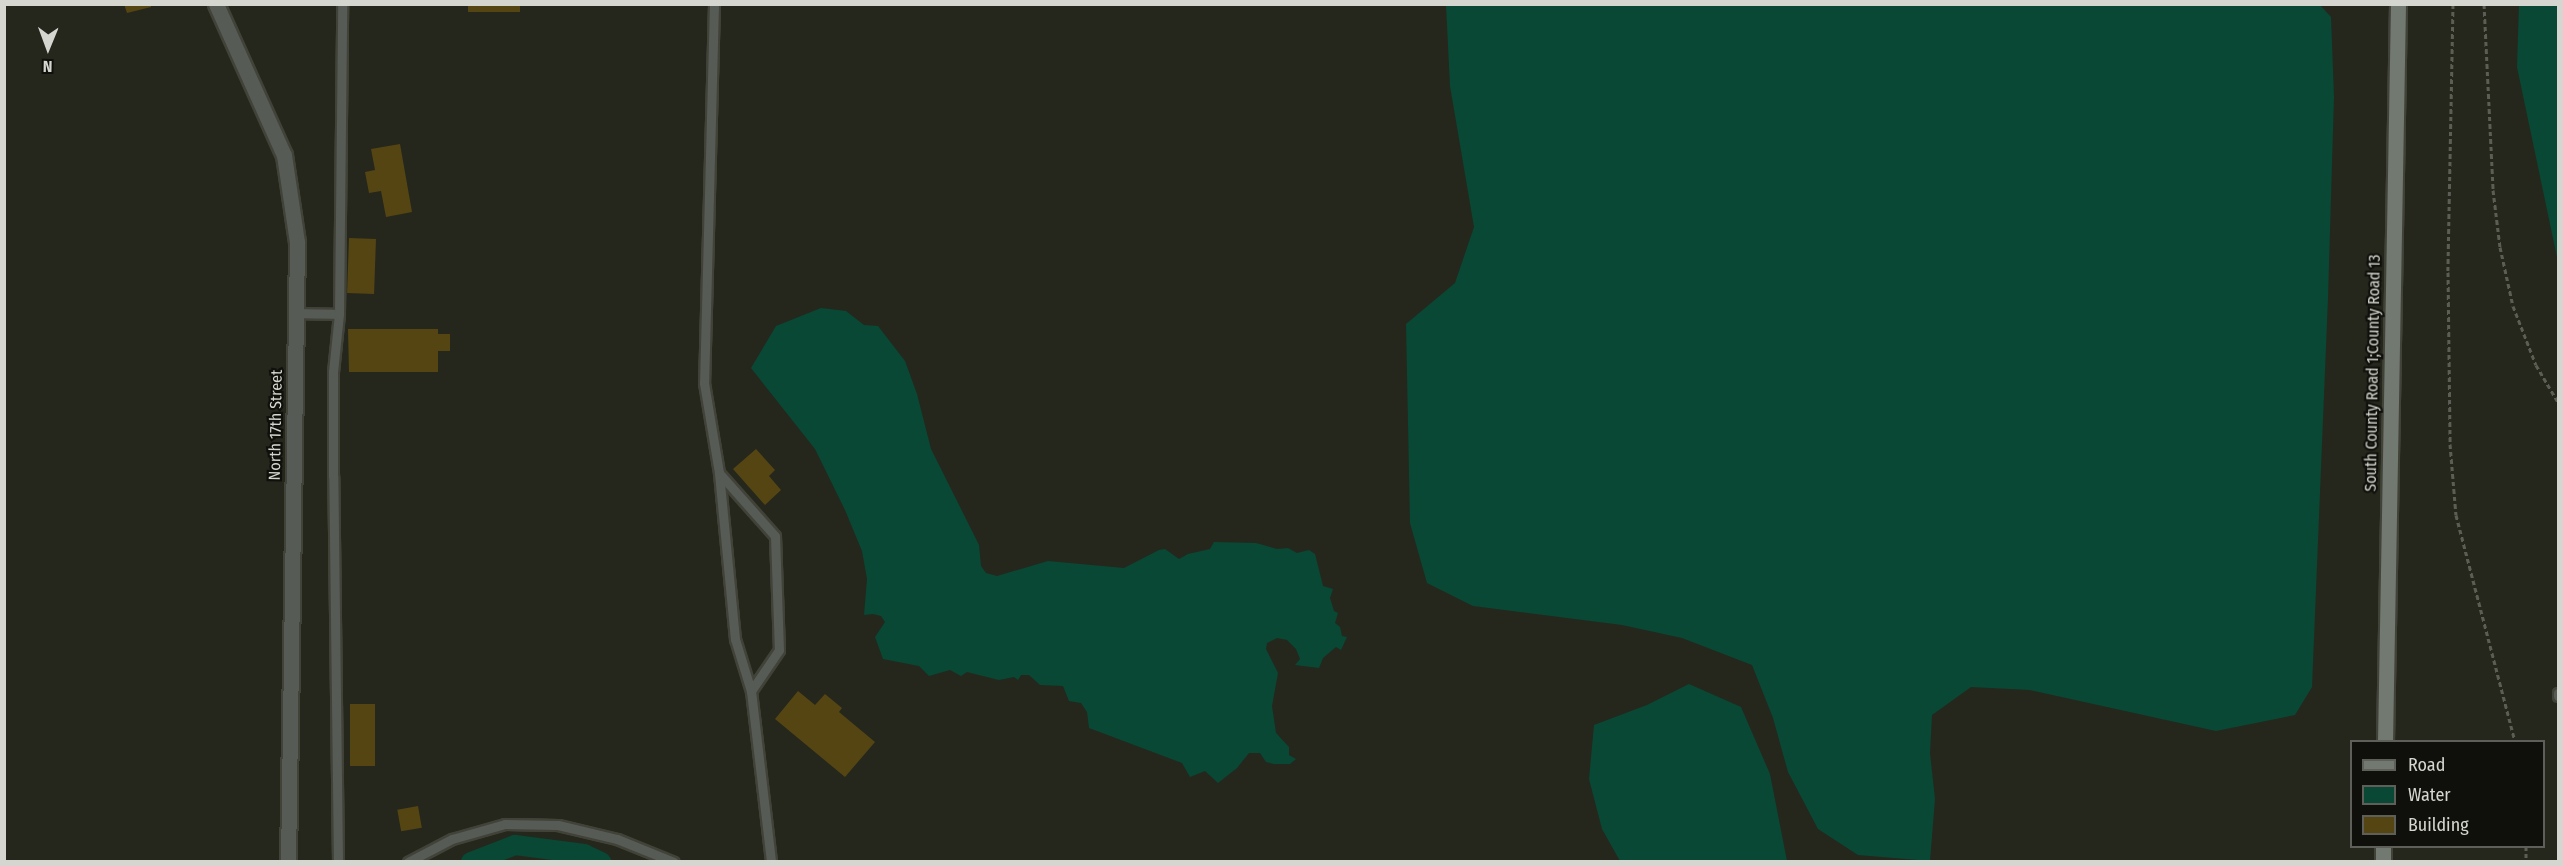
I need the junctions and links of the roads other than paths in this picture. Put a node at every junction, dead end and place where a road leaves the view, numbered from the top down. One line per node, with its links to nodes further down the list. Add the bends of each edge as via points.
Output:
1 (216, 4): 5 (street, North 17th Street, via 284,155 297,242)
2 (342, 4): 6 (lane)
3 (714, 4): 7 (lane, via 704,383)
4 (2397, 4): 9 (street, South County Road 1;County Road 13)
5 (296, 314): 6 (lane); 10 (street, North 17th Street)
6 (339, 315): 11 (lane, via 333,372)
7 (719, 472): 8 (lane, via 735,639); 8 (lane, via 774,536 779,650)
8 (751, 691): 14 (lane)
9 (2385, 740)
10 (288, 861)
11 (338, 861)
12 (408, 861): 13 (lane, via 452,839 505,824 558,825 617,839)
13 (674, 861)
14 (771, 861)

